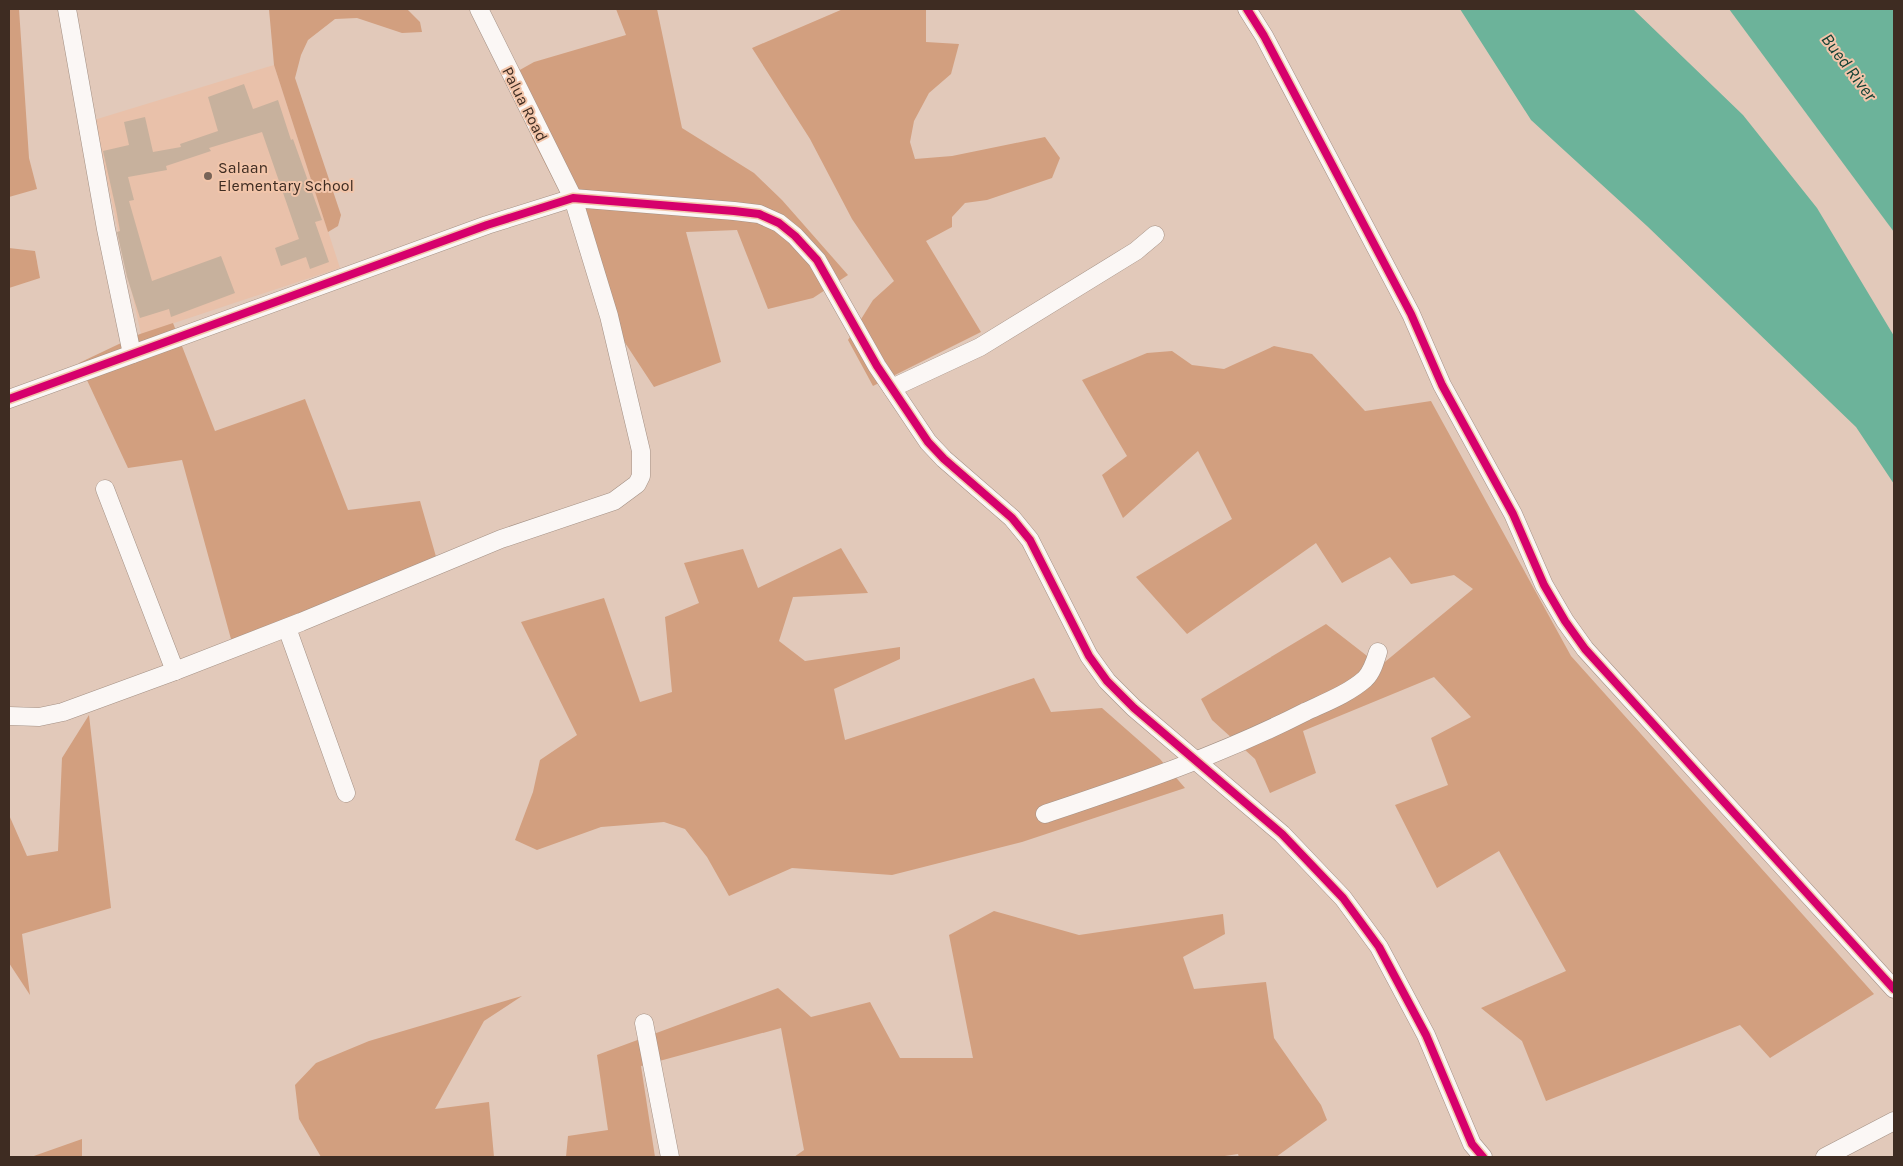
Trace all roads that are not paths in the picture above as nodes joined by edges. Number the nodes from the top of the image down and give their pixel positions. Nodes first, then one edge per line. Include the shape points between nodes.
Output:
1 (67, 9) edge
2 (479, 9) edge
3 (1246, 9) edge
4 (573, 198) junction
5 (1155, 235) dead end
6 (132, 354) junction
7 (892, 388) junction
8 (9, 399) edge
9 (105, 489) dead end
10 (287, 628) junction
11 (1378, 652) dead end
12 (175, 671) junction
13 (9, 716) edge
14 (1199, 761) junction
15 (346, 793) dead end
16 (1045, 814) dead end
17 (1894, 990) edge
18 (644, 1023) dead end
19 (1894, 1121) edge
20 (670, 1157) edge
21 (1483, 1157) edge
22 (1825, 1157) edge

1 - 6 street
2 - 4 street, Palua Road
3 - 17 street via 1264,36 1370,235 1411,314 1438,378 1496,481 1544,586 1565,621 1585,649
4 - 6 street via 496,222
4 - 7 street via 759,214 779,223 817,260
4 - 10 street, Palua Road via 611,325 633,414 641,451 638,484 614,501 501,539
5 - 7 street via 1136,251 980,347
6 - 8 street
7 - 14 street via 928,442 1012,518 1030,540 1089,656 1107,681 1134,708
9 - 12 street
10 - 12 street, Palua Road
10 - 15 street
11 - 14 street via 1370,673 1350,689
12 - 13 street, Palua Road via 63,712 39,717
14 - 16 street
14 - 21 street via 1282,834 1343,898 1379,947 1426,1035 1472,1144
18 - 20 street
19 - 22 street

